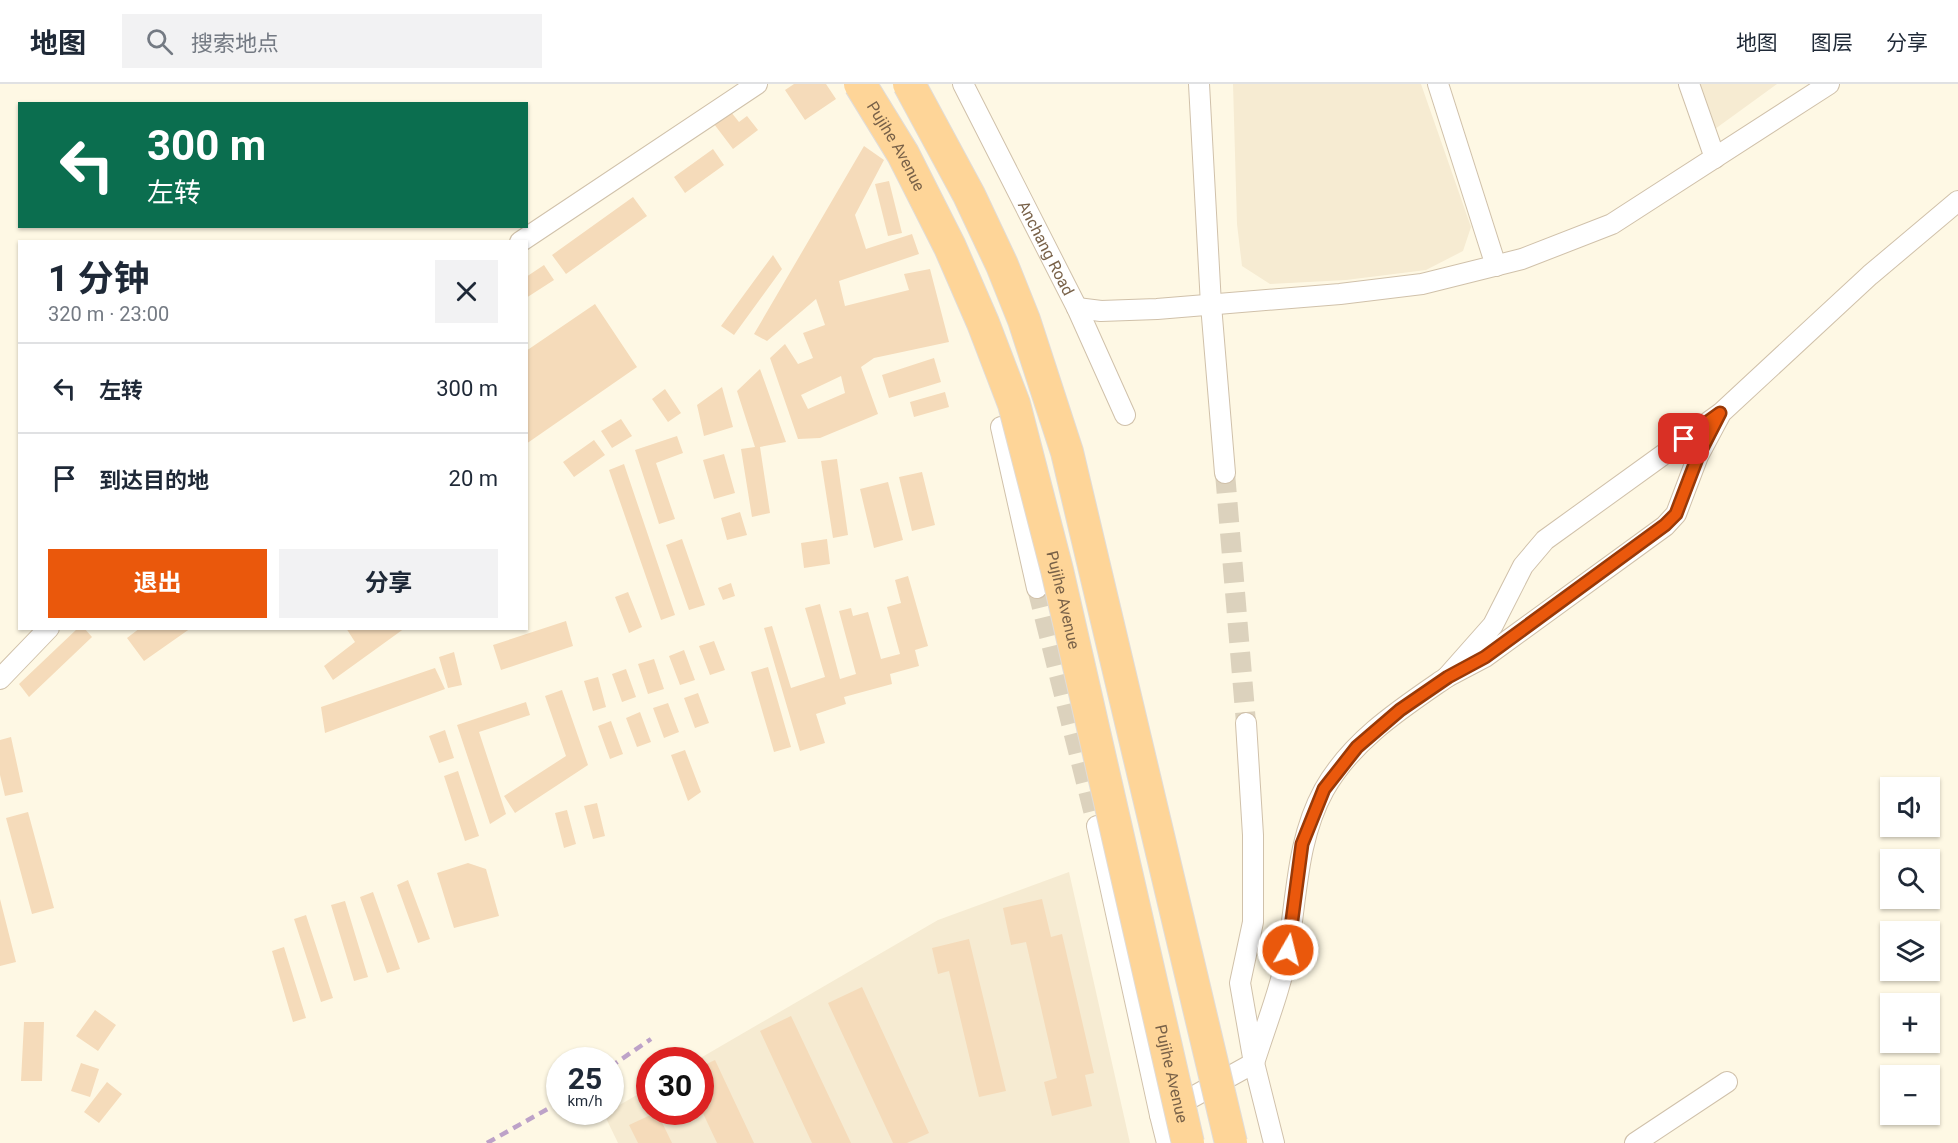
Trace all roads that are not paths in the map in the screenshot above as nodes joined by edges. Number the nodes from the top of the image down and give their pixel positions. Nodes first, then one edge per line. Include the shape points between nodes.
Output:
1 (757, 84) edge
2 (860, 84) edge
3 (909, 84) edge
4 (963, 84) edge
5 (1199, 84) edge
6 (1438, 84) edge
7 (1689, 84) edge
8 (1828, 84) edge
9 (1715, 158) junction
10 (1958, 201) edge
11 (523, 240) edge
12 (1496, 266) junction
13 (1211, 305) junction
14 (1077, 308) junction
15 (1720, 413) junction
16 (1125, 415) dead end
17 (1001, 427) dead end
18 (1225, 473) tunnel mouth
19 (1037, 588) tunnel mouth
20 (47, 630) edge
21 (1448, 677) junction
22 (0, 680) edge
23 (1246, 723) tunnel mouth
24 (1097, 826) tunnel mouth
25 (1240, 983) junction
26 (1278, 991) junction
27 (1254, 1063) junction
28 (1727, 1082) dead end
29 (1160, 1115) junction
30 (1167, 1143) edge
31 (1188, 1143) edge
32 (1231, 1143) edge
33 (1274, 1143) edge
34 (1635, 1143) edge

1 - 11 street
2 - 31 highway, Pujihe Avenue, bridge via 903,154 950,247 1014,404 1057,570
3 - 32 highway, bridge via 1002,265 1067,452
4 - 14 street, Anchang Road
5 - 13 street
6 - 12 street
7 - 9 street
8 - 9 street
9 - 12 street via 1612,224
10 - 15 street via 1870,275
12 - 13 street via 1422,284
13 - 14 street via 1101,311
13 - 18 street
14 - 16 street, Anchang Road
15 - 21 street via 1545,540 1523,566 1493,625
15 - 21 street via 1676,514 1665,525 1485,657
17 - 19 street
20 - 22 street
21 - 26 street via 1380,726 1357,747 1324,789 1302,844 1288,950
23 - 25 street via 1253,835 1253,922
24 - 29 street
25 - 26 street via 1258,995
25 - 27 street
26 - 27 street
27 - 29 street
27 - 33 street
28 - 34 street
29 - 30 street

